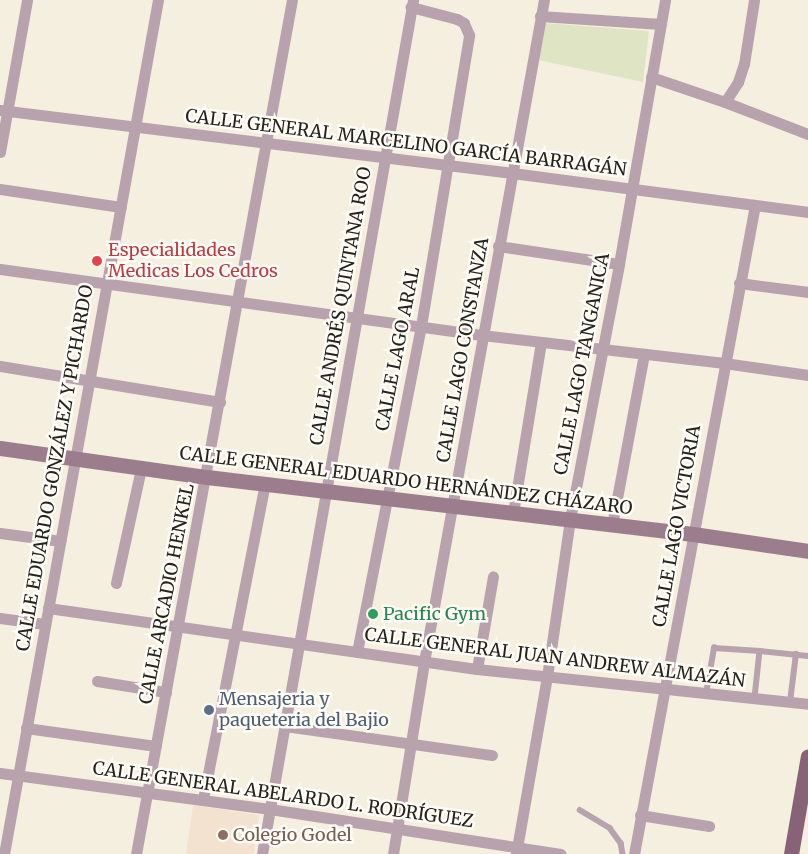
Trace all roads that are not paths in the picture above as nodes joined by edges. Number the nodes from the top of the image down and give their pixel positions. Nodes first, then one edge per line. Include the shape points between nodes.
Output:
1 (28, 0) edge
2 (158, 0) edge
3 (292, 0) edge
4 (544, 0) edge
5 (665, 0) edge
6 (754, 0) edge
7 (412, 3) edge
8 (540, 16) junction
9 (661, 24) junction
10 (651, 77) junction
11 (726, 102) junction
12 (3, 111) edge
13 (134, 128) junction
14 (808, 134) edge
15 (266, 143) junction
16 (0, 152) edge
17 (384, 158) junction
18 (449, 165) junction
19 (512, 173) junction
20 (632, 188) junction
21 (0, 189) edge
22 (754, 205) junction
23 (121, 206) junction
24 (808, 212) edge
25 (498, 246) junction
26 (619, 264) junction
27 (0, 269) edge
28 (106, 283) junction
29 (739, 283) junction
30 (808, 292) edge
31 (238, 302) junction
32 (358, 318) junction
33 (421, 326) junction
34 (482, 335) junction
35 (542, 342) junction
36 (602, 349) junction
37 (644, 354) junction
38 (724, 363) junction
39 (0, 366) edge
40 (808, 375) edge
41 (89, 380) junction
42 (220, 402) junction
43 (0, 448) edge
44 (75, 459) junction
45 (141, 468) junction
46 (207, 477) junction
47 (265, 484) junction
48 (327, 491) junction
49 (387, 498) junction
50 (454, 506) junction
51 (514, 513) junction
52 (570, 520) junction
53 (612, 525) junction
54 (0, 533) edge
55 (693, 534) junction
56 (60, 541) junction
57 (808, 551) edge
58 (493, 576) dead end
59 (116, 583) dead end
60 (48, 608) junction
61 (0, 618) edge
62 (45, 624) junction
63 (178, 627) junction
64 (235, 635) junction
65 (299, 644) junction
66 (760, 651) junction
67 (357, 652) junction
68 (796, 654) junction
69 (808, 656) edge
70 (424, 662) junction
71 (477, 669) junction
72 (547, 677) junction
73 (97, 681) dead end
74 (665, 689) junction
75 (166, 692) junction
76 (706, 694) junction
77 (755, 698) junction
78 (790, 702) junction
79 (808, 704) edge
80 (285, 726) junction
81 (26, 728) junction
82 (411, 743) junction
83 (156, 746) junction
84 (492, 755) dead end
85 (808, 756) edge
86 (0, 773) edge
87 (17, 775) junction
88 (148, 792) junction
89 (203, 799) junction
90 (270, 809) junction
91 (580, 810) dead end
92 (640, 815) junction
93 (709, 826) dead end
94 (397, 828) junction
95 (517, 850) edge
96 (4, 854) edge
97 (136, 854) edge
98 (262, 854) edge
99 (393, 854) edge
100 (561, 854) edge
101 (623, 854) edge
102 (634, 854) edge
103 (791, 854) edge

1 - 12 street
2 - 13 street, CALLE EDUARDO GONZÁLEZ Y PICHARDO
3 - 15 street, CALLE ARCADIO HENKEL
4 - 8 street, CALLE LAGO CONSTANZA
5 - 9 street, CALLE LAGO TANGANICA
6 - 11 street via 744,64
7 - 17 street, CALLE ANDRÉS QUINTANA ROO
7 - 18 street, CALLE LAGO ARAL via 464,23 469,35
8 - 9 street
8 - 19 street, CALLE LAGO CONSTANZA
9 - 10 street, CALLE LAGO TANGANICA
10 - 11 street
10 - 20 street, CALLE LAGO TANGANICA
11 - 14 street
12 - 13 street, CALLE GENERAL MARCELINO GARCÍA BARRAGÁN
12 - 16 street
13 - 15 street, CALLE GENERAL MARCELINO GARCÍA BARRAGÁN
13 - 23 street, CALLE EDUARDO GONZÁLEZ Y PICHARDO
15 - 17 street, CALLE GENERAL MARCELINO GARCÍA BARRAGÁN
15 - 31 street, CALLE ARCADIO HENKEL
17 - 18 street, CALLE GENERAL MARCELINO GARCÍA BARRAGÁN
17 - 32 street, CALLE ANDRÉS QUINTANA ROO
18 - 19 street, CALLE GENERAL MARCELINO GARCÍA BARRAGÁN
18 - 33 street, CALLE LAGO ARAL
19 - 20 street, CALLE GENERAL MARCELINO GARCÍA BARRAGÁN
19 - 25 street, CALLE LAGO CONSTANZA
20 - 22 street, CALLE GENERAL MARCELINO GARCÍA BARRAGÁN
20 - 26 street, CALLE LAGO TANGANICA
21 - 23 street
22 - 24 street, CALLE GENERAL MARCELINO GARCÍA BARRAGÁN
22 - 29 street, CALLE LAGO VICTORIA
23 - 28 street, CALLE EDUARDO GONZÁLEZ Y PICHARDO
25 - 26 street
25 - 34 street, CALLE LAGO CONSTANZA
26 - 36 street, CALLE LAGO TANGANICA
27 - 28 street
28 - 31 street
28 - 41 street, CALLE EDUARDO GONZÁLEZ Y PICHARDO
29 - 30 street
29 - 38 street, CALLE LAGO VICTORIA
31 - 32 street
31 - 42 street, CALLE ARCADIO HENKEL
32 - 33 street
32 - 48 street, CALLE ANDRÉS QUINTANA ROO
33 - 34 street
33 - 49 street, CALLE LAGO ARAL
34 - 35 street
34 - 50 street, CALLE LAGO CONSTANZA
35 - 36 street
35 - 51 street
36 - 37 street
36 - 52 street, CALLE LAGO TANGANICA
37 - 38 street
37 - 53 street
38 - 40 street
38 - 55 street, CALLE LAGO VICTORIA
39 - 41 street
41 - 42 street
41 - 44 street, CALLE EDUARDO GONZÁLEZ Y PICHARDO
42 - 46 street, CALLE ARCADIO HENKEL
43 - 44 main road, CALLE GENERAL EDUARDO HERNÁNDEZ CHÁZARO
44 - 45 main road, CALLE GENERAL EDUARDO HERNÁNDEZ CHÁZARO
44 - 56 street, CALLE EDUARDO GONZÁLEZ Y PICHARDO
45 - 46 main road, CALLE GENERAL EDUARDO HERNÁNDEZ CHÁZARO
45 - 59 street
46 - 47 main road, CALLE GENERAL EDUARDO HERNÁNDEZ CHÁZARO
46 - 63 street, CALLE ARCADIO HENKEL
47 - 48 main road, CALLE GENERAL EDUARDO HERNÁNDEZ CHÁZARO
47 - 64 street
48 - 49 main road, CALLE GENERAL EDUARDO HERNÁNDEZ CHÁZARO
48 - 65 street, CALLE ANDRÉS QUINTANA ROO
49 - 50 main road, CALLE GENERAL EDUARDO HERNÁNDEZ CHÁZARO
49 - 67 street, CALLE LAGO ARAL
50 - 51 main road, CALLE GENERAL EDUARDO HERNÁNDEZ CHÁZARO
50 - 70 street, CALLE LAGO CONSTANZA
51 - 52 main road, CALLE GENERAL EDUARDO HERNÁNDEZ CHÁZARO
52 - 53 main road, CALLE GENERAL EDUARDO HERNÁNDEZ CHÁZARO
52 - 72 street, CALLE LAGO TANGANICA
53 - 55 main road, CALLE GENERAL EDUARDO HERNÁNDEZ CHÁZARO
54 - 56 street
55 - 57 main road, CALLE GENERAL EDUARDO HERNÁNDEZ CHÁZARO
55 - 74 street, CALLE LAGO VICTORIA
56 - 60 street, CALLE EDUARDO GONZÁLEZ Y PICHARDO
58 - 71 street
60 - 62 street, CALLE EDUARDO GONZÁLEZ Y PICHARDO
60 - 63 street, CALLE GENERAL JUAN ANDREW ALMAZÁN
61 - 62 street
62 - 81 street, CALLE EDUARDO GONZÁLEZ Y PICHARDO
63 - 64 street, CALLE GENERAL JUAN ANDREW ALMAZÁN
63 - 75 street, CALLE ARCADIO HENKEL
64 - 65 street, CALLE GENERAL JUAN ANDREW ALMAZÁN
64 - 89 street
65 - 67 street, CALLE GENERAL JUAN ANDREW ALMAZÁN
65 - 80 street, CALLE ANDRÉS QUINTANA ROO
66 - 68 lane
66 - 76 lane via 714,648
66 - 77 lane
67 - 70 street, CALLE GENERAL JUAN ANDREW ALMAZÁN
68 - 69 lane
68 - 78 lane
70 - 71 street, CALLE GENERAL JUAN ANDREW ALMAZÁN
70 - 82 street, CALLE LAGO CONSTANZA
71 - 72 street, CALLE GENERAL JUAN ANDREW ALMAZÁN
72 - 74 street, CALLE GENERAL JUAN ANDREW ALMAZÁN
72 - 95 street, CALLE LAGO TANGANICA
73 - 75 street
74 - 76 street, CALLE GENERAL JUAN ANDREW ALMAZÁN
74 - 92 street, CALLE LAGO VICTORIA
75 - 83 street, CALLE ARCADIO HENKEL
76 - 77 street, CALLE GENERAL JUAN ANDREW ALMAZÁN
77 - 78 street, CALLE GENERAL JUAN ANDREW ALMAZÁN
78 - 79 street, CALLE GENERAL JUAN ANDREW ALMAZÁN
80 - 82 street
80 - 90 street, CALLE ANDRÉS QUINTANA ROO
81 - 83 street
81 - 87 street, CALLE EDUARDO GONZÁLEZ Y PICHARDO
82 - 84 street
82 - 94 street, CALLE LAGO CONSTANZA
83 - 88 street, CALLE ARCADIO HENKEL
85 - 103 main road
86 - 87 street, CALLE GENERAL ABELARDO L. RODRÍGUEZ
87 - 88 street, CALLE GENERAL ABELARDO L. RODRÍGUEZ
87 - 96 street, CALLE EDUARDO GONZÁLEZ Y PICHARDO
88 - 89 street, CALLE GENERAL ABELARDO L. RODRÍGUEZ
88 - 97 street, CALLE ARCADIO HENKEL
89 - 90 street, CALLE GENERAL ABELARDO L. RODRÍGUEZ
90 - 94 street, CALLE GENERAL ABELARDO L. RODRÍGUEZ
90 - 98 street, CALLE ANDRÉS QUINTANA ROO
91 - 101 lane via 610,828 621,843
92 - 93 street
92 - 102 street, CALLE LAGO VICTORIA
94 - 95 street, CALLE GENERAL ABELARDO L. RODRÍGUEZ
94 - 99 street, CALLE LAGO CONSTANZA
95 - 100 street, CALLE GENERAL ABELARDO L. RODRÍGUEZ

